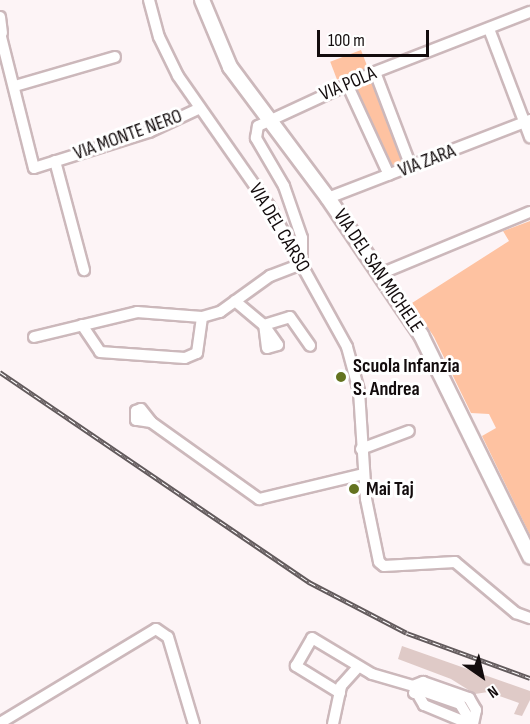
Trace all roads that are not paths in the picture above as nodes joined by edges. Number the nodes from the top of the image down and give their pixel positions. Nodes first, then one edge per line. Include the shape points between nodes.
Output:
1 (149, 0) edge
2 (202, 0) edge
3 (530, 12) edge
4 (0, 17) edge
5 (489, 29) junction
6 (1, 33) edge
7 (116, 57) dead end
8 (375, 72) junction
9 (347, 84) junction
10 (15, 86) junction
11 (200, 108) junction
12 (267, 119) junction
13 (527, 121) edge
14 (530, 137) edge
15 (55, 161) junction
16 (411, 167) junction
17 (389, 176) junction
18 (328, 198) junction
19 (530, 212) edge
20 (302, 264) junction
21 (84, 270) dead end
22 (380, 274) junction
23 (235, 302) junction
24 (202, 317) junction
25 (82, 325) junction
26 (34, 338) dead end
27 (310, 346) dead end
28 (151, 422) dead end
29 (409, 431) dead end
30 (361, 447) junction
31 (363, 474) junction
32 (530, 557) edge
33 (530, 618) edge
34 (358, 667) junction
35 (340, 693) junction
36 (0, 723) edge
37 (194, 724) edge
38 (333, 724) edge
39 (472, 724) edge

1 - 11 street, VIA DEL CARSO via 171,63
2 - 12 main road, VIA DEL SAN MICHELE via 230,67
3 - 5 street, VIA POLA
4 - 6 street
5 - 8 street, VIA POLA
5 - 13 street
6 - 10 street, VIA MONTE NERO
7 - 10 street
8 - 9 street, VIA POLA
8 - 16 street
9 - 12 street, VIA POLA
9 - 17 street
10 - 15 street, VIA MONTE NERO via 34,168
11 - 15 street, VIA MONTE NERO via 149,132
11 - 20 street, VIA DEL CARSO via 268,206
12 - 18 main road, VIA DEL SAN MICHELE
12 - 20 street via 258,126 256,138 284,186 302,238
13 - 14 street
13 - 16 street, VIA ZARA
15 - 21 street, VIA MONTE NERO
16 - 17 street, VIA ZARA
17 - 18 street, VIA ZARA
18 - 22 main road, VIA DEL SAN MICHELE
19 - 22 street
20 - 23 street via 270,276
20 - 30 street, VIA DEL CARSO via 347,347 359,391
22 - 32 main road, VIA DEL SAN MICHELE via 438,366
23 - 24 street
23 - 27 street via 264,325 291,317
24 - 25 street via 137,312
24 - 25 street via 197,352 185,358 100,352
25 - 26 street
28 - 31 street via 259,499
29 - 30 street
30 - 31 street, VIA DEL CARSO
31 - 33 street, VIA DEL CARSO via 381,564 455,562 516,613
34 - 35 street
34 - 35 street via 312,638 296,666
34 - 39 street via 460,704
35 - 38 street
36 - 37 street via 156,629 168,637

